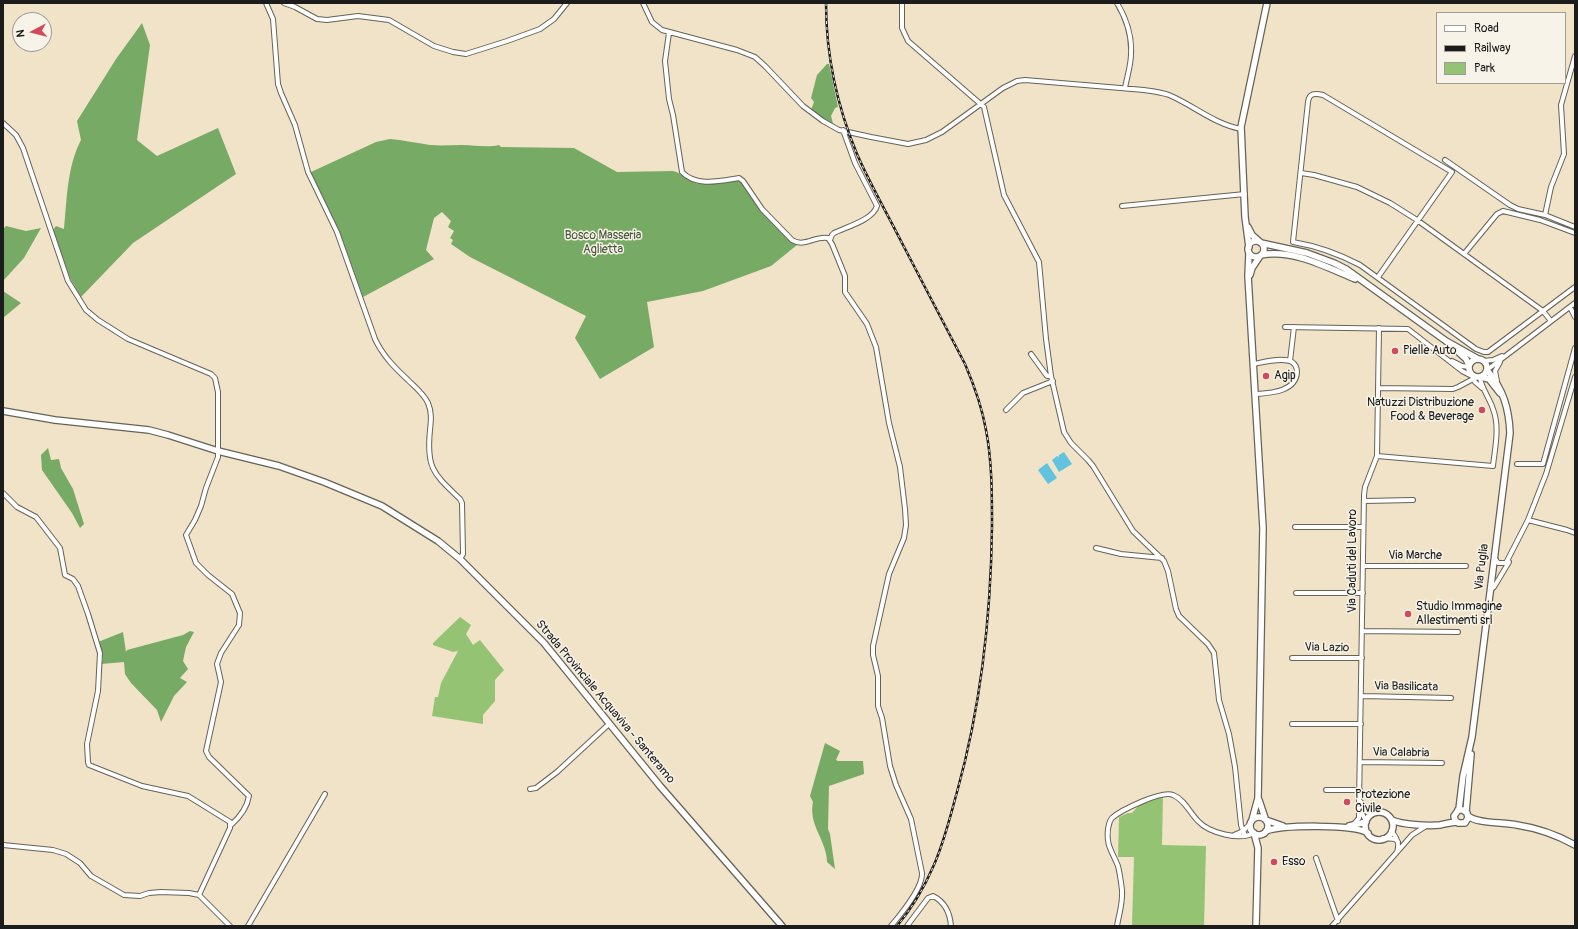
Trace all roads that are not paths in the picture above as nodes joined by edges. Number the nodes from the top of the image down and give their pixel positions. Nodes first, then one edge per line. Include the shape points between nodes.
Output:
1 (267, 3) edge
2 (284, 3) edge
3 (567, 3) edge
4 (642, 3) edge
5 (902, 3) edge
6 (1117, 3) edge
7 (1267, 3) edge
8 (669, 33) junction
9 (1575, 56) edge
10 (1125, 88) junction
11 (982, 104) junction
12 (3, 123) edge
13 (1241, 129) junction
14 (843, 130) junction
15 (1445, 160) dead end
16 (1301, 173) junction
17 (1245, 196) junction
18 (1509, 204) junction
19 (1122, 206) dead end
20 (1506, 210) junction
21 (1545, 215) junction
22 (1418, 221) junction
23 (1575, 227) edge
24 (1575, 232) edge
25 (830, 240) junction
26 (1261, 243) junction
27 (1249, 250) junction
28 (1464, 254) junction
29 (1261, 256) junction
30 (1378, 277) junction
31 (1363, 281) junction
32 (1575, 287) edge
33 (1250, 295) junction
34 (1575, 303) edge
35 (1570, 307) junction
36 (1543, 311) junction
37 (1575, 317) edge
38 (1551, 321) junction
39 (1285, 327) dead end
40 (1294, 327) junction
41 (1379, 328) junction
42 (1446, 341) junction
43 (1575, 348) edge
44 (1031, 354) dead end
45 (1506, 355) junction
46 (1447, 358) junction
47 (1481, 360) junction
48 (1290, 361) junction
49 (1254, 364) junction
50 (1487, 370) junction
51 (1473, 374) junction
52 (1051, 376) junction
53 (1575, 377) edge
54 (1053, 382) junction
55 (1498, 383) junction
56 (1378, 388) junction
57 (1256, 394) junction
58 (1504, 400) junction
59 (3, 410) edge
60 (1006, 410) dead end
61 (218, 451) junction
62 (1377, 456) junction
63 (1517, 464) dead end
64 (3, 493) edge
65 (1413, 500) dead end
66 (1364, 501) junction
67 (1528, 520) junction
68 (1295, 527) dead end
69 (1364, 527) junction
70 (1575, 533) edge
71 (1096, 548) dead end
72 (1515, 548) junction
73 (1494, 557) junction
74 (1162, 558) junction
75 (460, 559) junction
76 (1363, 566) junction
77 (1466, 566) dead end
78 (1490, 590) junction
79 (1296, 593) dead end
80 (1363, 593) junction
81 (1363, 631) junction
82 (1458, 632) dead end
83 (1292, 658) dead end
84 (1362, 658) junction
85 (1362, 696) junction
86 (1451, 698) dead end
87 (609, 724) junction
88 (1292, 724) dead end
89 (1361, 724) junction
90 (1472, 737) junction
91 (1361, 762) junction
92 (1442, 763) dead end
93 (530, 789) dead end
94 (1326, 790) dead end
95 (1360, 790) junction
96 (325, 794) dead end
97 (1360, 797) junction
98 (1258, 798) junction
99 (1359, 805) junction
100 (1456, 812) junction
101 (1373, 813) junction
102 (1467, 814) junction
103 (1266, 819) junction
104 (1392, 820) junction
105 (1366, 821) junction
106 (1251, 822) junction
107 (1457, 822) junction
108 (1496, 822) junction
109 (1465, 823) junction
110 (1413, 824) junction
111 (1429, 824) junction
112 (231, 825) junction
113 (1352, 826) junction
114 (1285, 827) junction
115 (1334, 827) junction
116 (1392, 830) junction
117 (1243, 831) junction
118 (1265, 832) junction
119 (1254, 833) junction
120 (1368, 833) junction
121 (1234, 835) junction
122 (1246, 836) junction
123 (1383, 838) junction
124 (1256, 841) junction
125 (1398, 843) junction
126 (3, 844) edge
127 (1575, 845) edge
128 (1258, 848) junction
129 (1396, 854) junction
130 (1316, 858) dead end
131 (199, 896) junction
132 (1338, 921) junction
133 (230, 926) edge
134 (248, 926) edge
135 (782, 926) edge
136 (891, 926) edge
137 (907, 926) edge
138 (951, 926) edge
139 (1117, 926) edge
140 (1256, 926) edge
141 (1332, 926) edge

1 - 75 street via 273,19 280,89 295,125 308,172 337,232 378,345 388,360 424,396 430,408 429,459 437,476 462,503 463,554
2 - 3 street via 317,19 358,16 389,20 434,46 466,54 540,29 554,19
4 - 8 street via 652,22
5 - 11 street via 902,28 908,42
6 - 10 street via 1125,20 1131,48
7 - 13 main road
8 - 14 street via 755,57 807,109 830,126
8 - 25 street via 665,61 668,99 682,172 688,178 698,181 739,178 762,209 792,240 799,244 826,237
9 - 21 street via 1561,105 1564,154 1551,187
10 - 11 street via 1025,80 1003,88
10 - 13 street via 1167,94 1214,119
11 - 14 street via 936,136 920,142 900,143
11 - 52 street via 1004,195 1039,262
12 - 61 street via 16,135 23,148 68,281 86,310 128,339 214,376 218,396
13 - 17 main road
14 - 25 street via 855,163 876,206 875,211 857,223 834,233
15 - 18 street
16 - 22 street via 1357,187 1390,203
16 - 22 street via 1308,97 1311,94 1323,95 1452,172
16 - 30 street via 1294,242 1342,256
17 - 19 street
17 - 26 main road via 1249,228 1252,235
17 - 27 main road via 1245,224
18 - 20 street
18 - 21 street via 1518,209
20 - 24 street
20 - 28 street via 1497,214
21 - 23 street
22 - 28 street
22 - 30 street
25 - 136 street via 845,276 845,292 867,324 876,347 889,424 900,467 906,514 904,538 889,574 873,655 878,670 878,706 890,766 910,819 922,877 917,889
26 - 27 main road via 1254,242
26 - 29 main road via 1264,250
26 - 31 main road via 1324,258
27 - 29 main road via 1253,256
27 - 33 main road
28 - 36 street
29 - 31 main road via 1276,254 1300,258
29 - 33 main road via 1251,272
30 - 36 street via 1476,349 1484,352 1488,352
31 - 42 main road
32 - 36 street
33 - 49 main road
34 - 35 street
35 - 37 street
35 - 38 street
36 - 38 street
38 - 45 street
39 - 40 street
40 - 41 street
40 - 48 street
41 - 46 street via 1408,329
41 - 56 street, Via Caduti del Lavoro
42 - 47 main road
42 - 51 main road, Via Puglia via 1466,359
43 - 63 street via 1543,464
44 - 52 street via 1047,376
45 - 47 street via 1493,360
45 - 50 street
45 - 55 street via 1496,367
46 - 51 street
46 - 51 street via 1462,371
47 - 50 main road, Via Puglia via 1487,365
47 - 51 main road via 1473,360
48 - 49 street via 1273,360
48 - 57 street via 1294,363 1297,371 1286,389
49 - 57 main road
50 - 51 main road via 1485,374
50 - 55 main road, Via Puglia
51 - 56 street via 1458,388 1453,389
51 - 58 main road, Via Puglia via 1489,379
51 - 62 street via 1494,411 1497,434 1493,466
52 - 54 street
53 - 67 street via 1546,474
54 - 60 street via 1023,393
54 - 74 street via 1067,439 1090,462 1133,531
55 - 58 main road, Via Puglia
56 - 62 street, Via Caduti del Lavoro
57 - 98 main road via 1263,528
58 - 73 main road, Via Puglia via 1510,433
59 - 61 main road, Strada Provinciale Acquaviva - Santeramo via 55,420 153,431
61 - 75 main road, Strada Provinciale Acquaviva - Santeramo via 293,471 382,506 438,541
61 - 112 street via 201,506 186,535 196,563 232,594 240,613 239,625 217,664 221,682 206,751 208,757 249,796 243,813
62 - 66 street, Via Caduti del Lavoro via 1364,491
64 - 112 street via 17,507 36,517 60,548 65,574 78,586 94,630 100,653 100,674 87,744 90,765 142,786 188,796 228,820
65 - 66 street
66 - 69 street, Via Caduti del Lavoro
67 - 70 street
67 - 72 street
68 - 69 street
69 - 76 street, Via Caduti del Lavoro
71 - 74 street via 1121,554
72 - 73 street via 1506,563 1498,563
72 - 78 street via 1511,559
73 - 78 main road, Via Puglia
74 - 117 street via 1168,570 1179,616 1208,644 1215,656 1218,693 1229,734
75 - 87 main road, Strada Provinciale Acquaviva - Santeramo via 541,639
76 - 77 street, Via Marche
76 - 80 street, Via Caduti del Lavoro
78 - 90 main road, Via Puglia
79 - 80 street
80 - 81 street, Via Caduti del Lavoro
81 - 82 street
81 - 84 street, Via Caduti del Lavoro
83 - 84 street, Via Lazio
84 - 85 street, Via Caduti del Lavoro
85 - 86 street, Via Basilicata
85 - 89 street, Via Caduti del Lavoro
87 - 93 street via 558,772 536,788
87 - 135 main road, Strada Provinciale Acquaviva - Santeramo
88 - 89 street
89 - 91 street, Via Caduti del Lavoro
90 - 100 main road, Via Puglia
90 - 102 main road, Via Puglia
91 - 92 street, Via Calabria
91 - 95 street, Via Caduti del Lavoro
94 - 95 street
95 - 97 street, Via Caduti del Lavoro
96 - 134 street
97 - 99 street, Via Caduti del Lavoro
97 - 101 street via 1363,808
98 - 103 main road
98 - 106 main road
99 - 105 street
99 - 113 street, Via Caduti del Lavoro via 1358,818
100 - 102 main road via 1463,810
100 - 107 main road via 1454,818
100 - 111 main road via 1442,822
101 - 104 main road via 1385,813
101 - 105 main road
102 - 108 main road via 1476,820
102 - 109 main road
103 - 106 main road via 1258,816
103 - 114 main road
103 - 118 main road via 1268,827
104 - 110 main road via 1396,823
104 - 116 main road
105 - 113 main road
105 - 120 main road
106 - 117 street
106 - 119 main road via 1250,829
107 - 109 main road
107 - 111 main road
108 - 109 main road
108 - 127 main road via 1533,828
110 - 111 main road
110 - 116 main road
111 - 129 street via 1412,835
112 - 131 street
113 - 115 main road
114 - 115 main road
114 - 118 main road
115 - 120 main road via 1358,829
116 - 123 main road
116 - 125 street
117 - 121 street
117 - 122 street
118 - 119 main road via 1260,835
118 - 128 main road
119 - 122 street
119 - 124 main road
120 - 123 main road via 1375,839
121 - 122 street
121 - 139 street via 1220,833 1203,825 1171,794 1160,795 1113,817 1107,841 1118,868 1122,891
122 - 124 street
123 - 125 street via 1395,839
124 - 128 main road
125 - 129 street
126 - 131 street via 66,854 80,863 92,876 124,895 140,896 149,892 161,892
128 - 140 main road
129 - 132 street
130 - 132 street
131 - 133 street
132 - 141 street
137 - 138 street via 930,896 938,899 948,910

